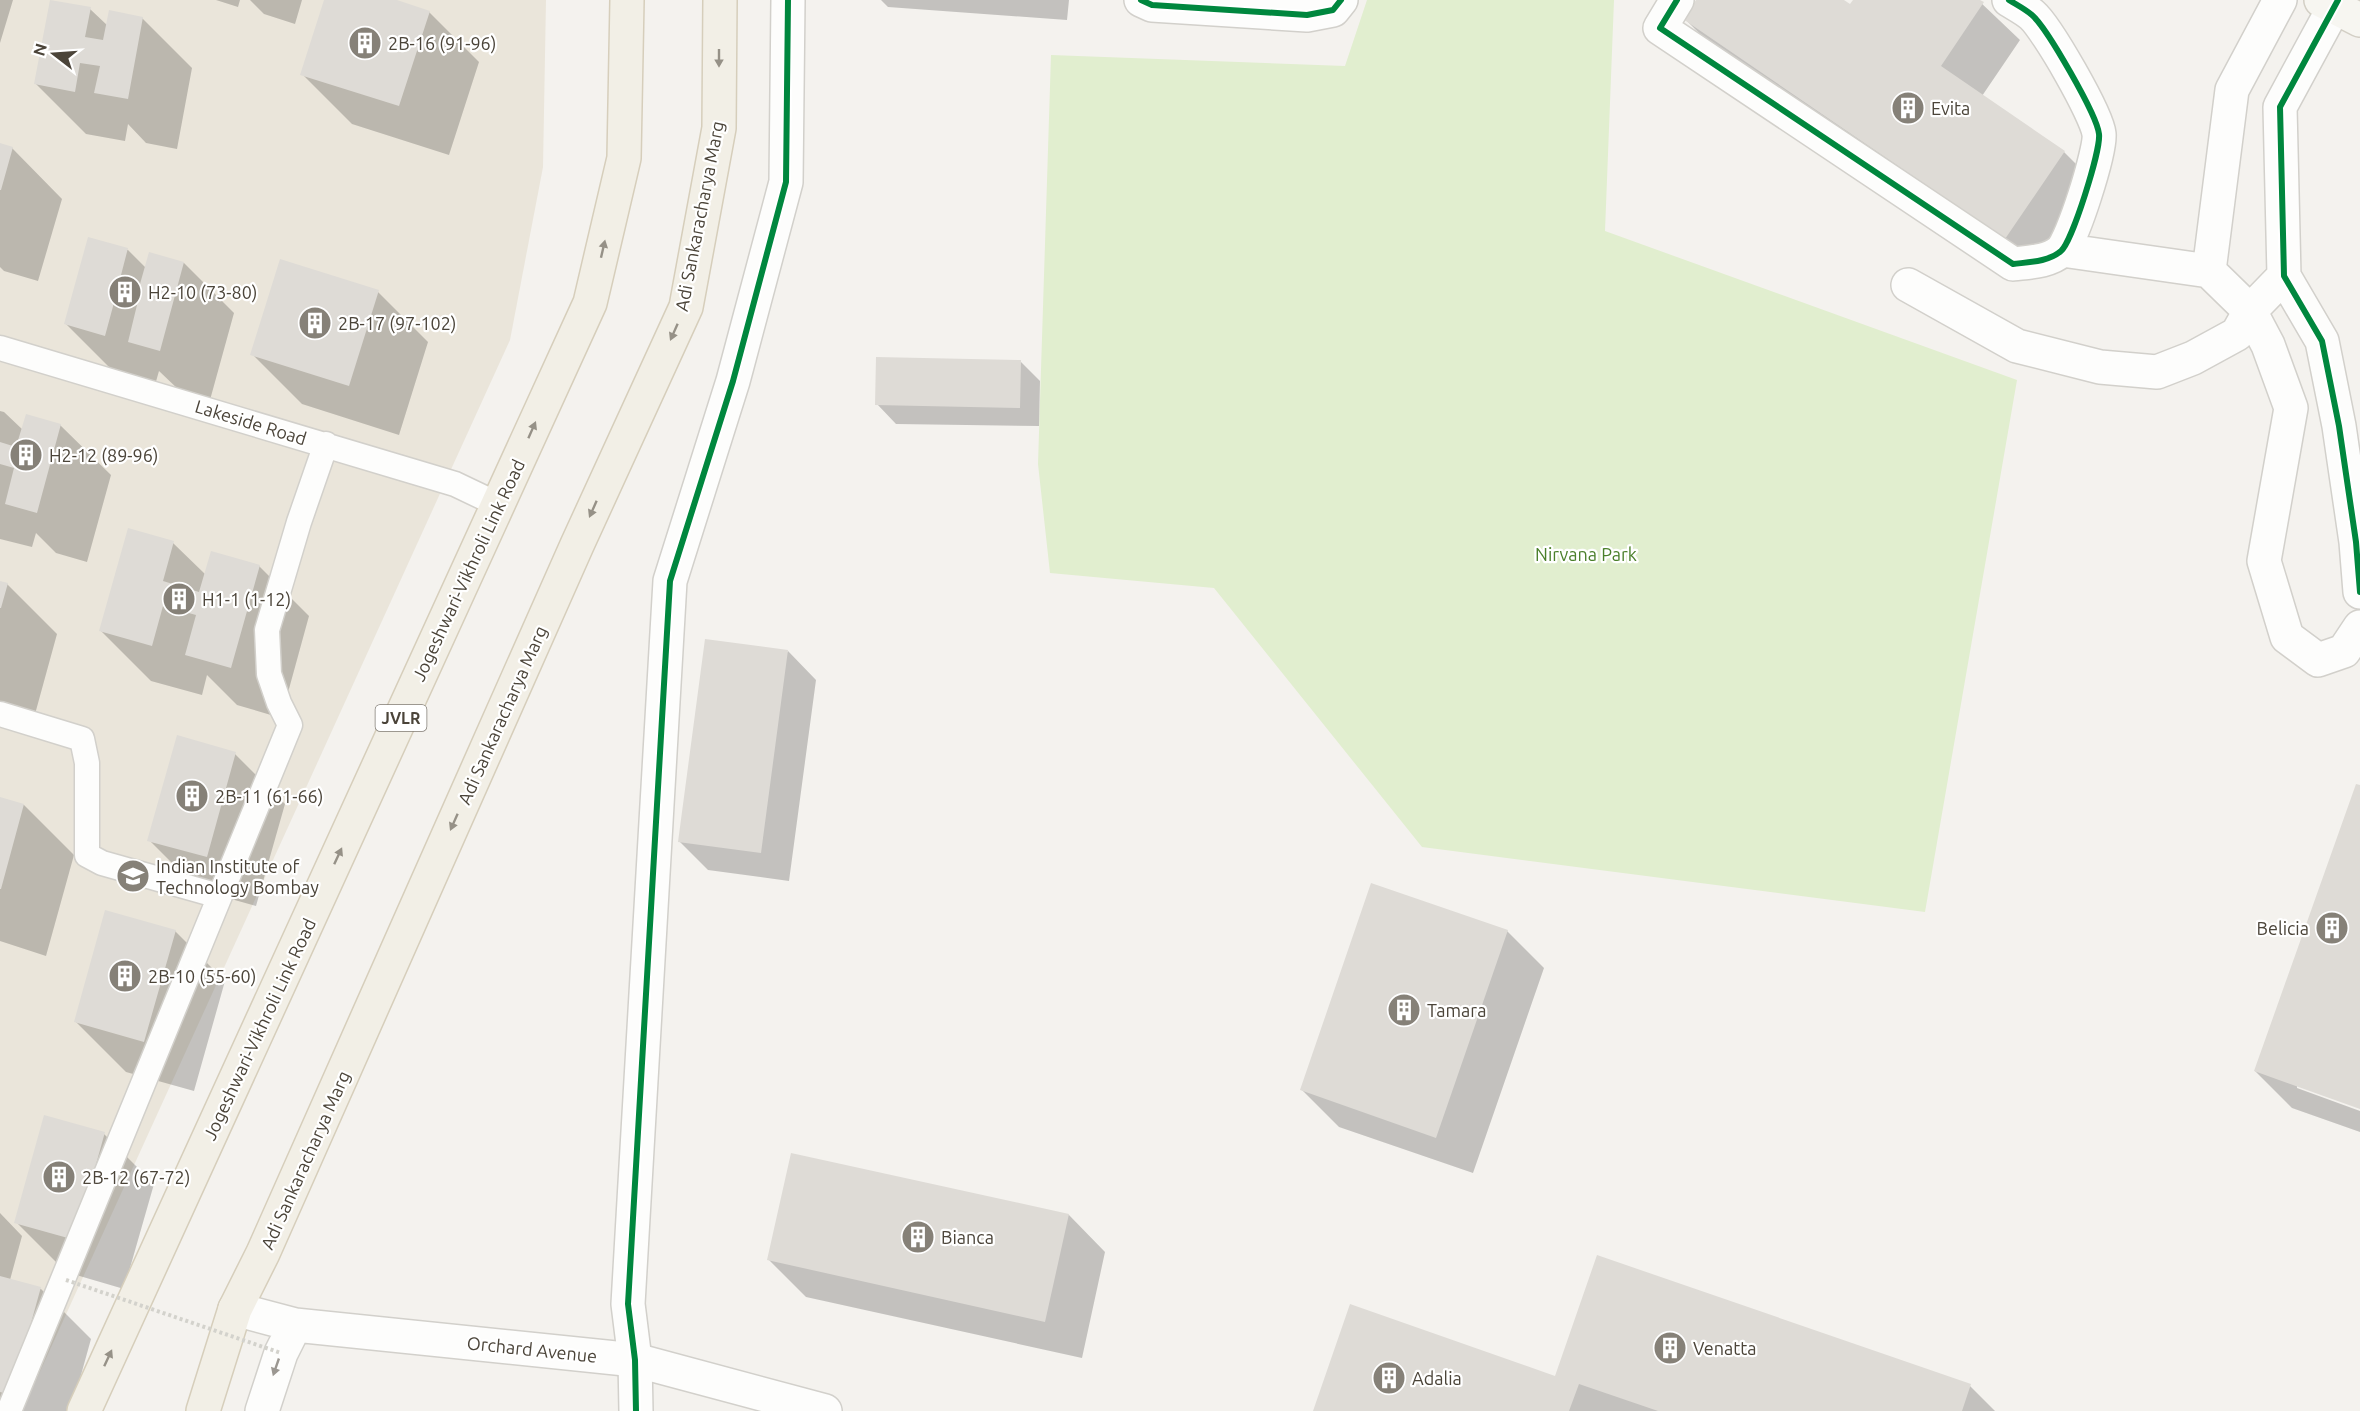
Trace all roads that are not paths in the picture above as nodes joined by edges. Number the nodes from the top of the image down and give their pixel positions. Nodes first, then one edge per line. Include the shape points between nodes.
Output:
1 (627, 0) edge
2 (720, 0) edge
3 (788, 0) edge
4 (1141, 0) edge
5 (1341, 0) edge
6 (1677, 0) edge
7 (2009, 0) edge
8 (2280, 0) edge
9 (2339, 7) edge
10 (2240, 72) junction
11 (2287, 94) junction
12 (2062, 250) junction
13 (2209, 271) junction
14 (2284, 276) junction
15 (1908, 285) dead end
16 (2250, 311) junction
17 (0, 348) edge
18 (326, 444) junction
19 (499, 505) junction
20 (2360, 592) edge
21 (2360, 627) edge
22 (0, 714) edge
23 (219, 896) junction
24 (235, 1309) junction
25 (288, 1339) junction
26 (635, 1360) junction
27 (9, 1411) edge
28 (84, 1411) edge
29 (203, 1411) edge
30 (261, 1411) edge
31 (636, 1411) edge
32 (825, 1411) edge

19 -> 1 main road, Jogeshwari-Vikhroli Link Road / JVLR via 590,303 624,158
2 -> 24 main road, Adi Sankaracharya Marg via 719,128 686,307
3 - 26 street via 786,182 733,381 670,581 628,1304
4 - 5 street via 1152,5 1307,15 1333,10
6 - 12 street via 1660,28 2013,264 2045,260
7 - 12 street via 2033,16 2039,25 2085,98 2099,135 2095,163
8 - 10 street
9 - 11 street
10 - 11 street
10 - 13 street via 2232,90
11 - 14 street via 2280,107
12 - 13 street
13 - 16 street
14 - 16 street
14 - 20 street via 2322,341 2356,542
15 - 16 street via 2018,346 2100,367 2157,372 2237,334
16 - 21 street via 2268,345 2291,408 2264,561 2287,637 2318,660 2344,651
17 - 18 lane, Lakeside Road
18 - 19 lane, Lakeside Road via 455,484
18 - 23 lane via 267,630 269,674 290,725
28 -> 19 main road, Jogeshwari-Vikhroli Link Road / JVLR
22 - 23 lane via 82,739 87,763 87,855 102,863
23 - 27 lane
24 - 25 street, Orchard Avenue
24 - 29 main road, Adi Sankaracharya Marg
25 - 26 street, Orchard Avenue
25 -> 30 street
26 - 31 street
26 - 32 street, Orchard Avenue

